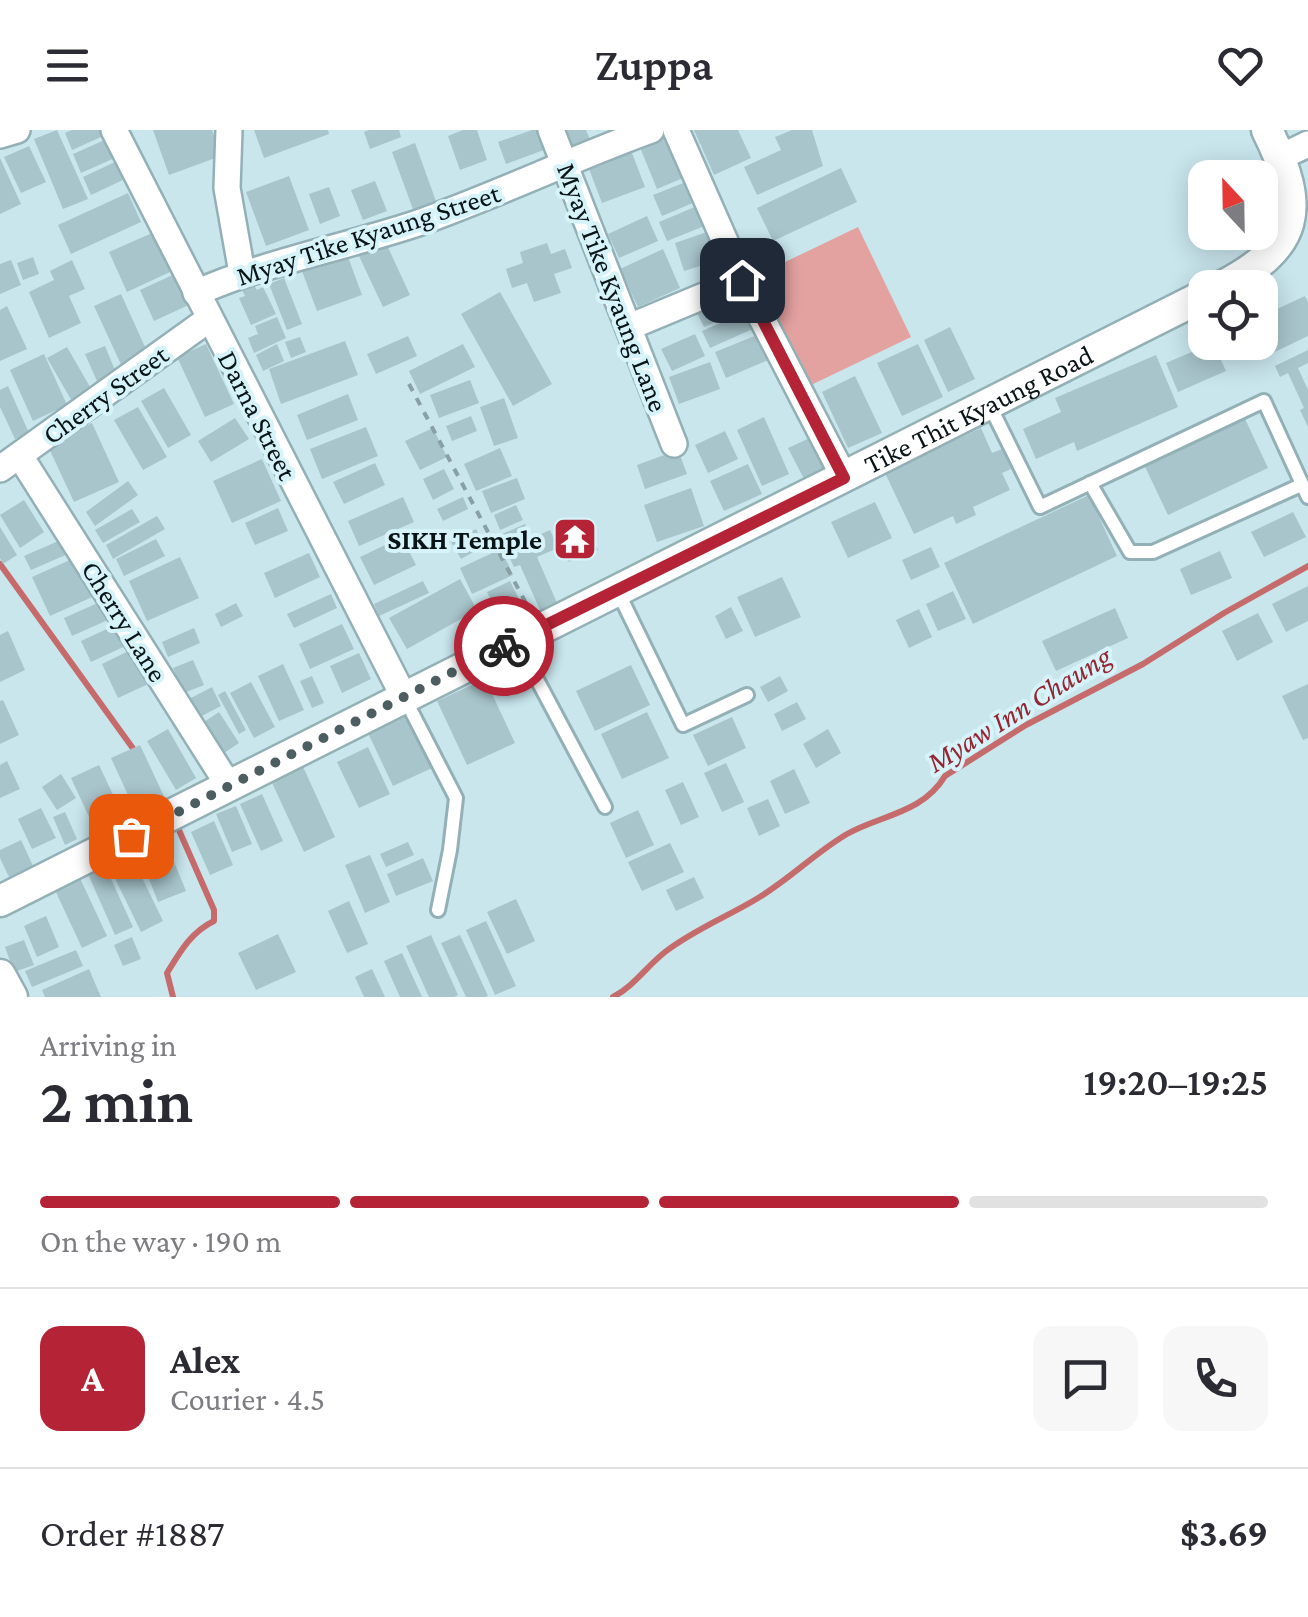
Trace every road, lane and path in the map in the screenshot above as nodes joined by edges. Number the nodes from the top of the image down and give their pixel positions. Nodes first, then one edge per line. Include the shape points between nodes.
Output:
1 (17, 130) edge
2 (114, 130) edge
3 (229, 130) edge
4 (551, 130) edge
5 (676, 130) edge
6 (637, 132) edge
7 (0, 135) edge
8 (1285, 144) edge
9 (566, 164) junction
10 (1249, 270) edge
11 (242, 273) junction
12 (742, 280) junction
13 (196, 293) junction
14 (1188, 304) edge
15 (209, 319) junction
16 (629, 327) junction
17 (410, 384) dead end
18 (990, 404) junction
19 (674, 444) dead end
20 (10, 462) edge
21 (844, 478) junction
22 (1090, 484) junction
23 (1304, 491) edge
24 (617, 590) junction
25 (528, 634) junction
26 (747, 695) dead end
27 (405, 698) junction
28 (230, 786) junction
29 (606, 807) dead end
30 (0, 902) edge
31 (438, 910) dead end
32 (0, 975) edge
33 (12, 997) edge

1 - 7 street
2 - 13 street, Darna Street
3 - 11 street via 227,188
4 - 9 street, Myay Tike Kyaung Lane
5 - 12 street
6 - 9 street, Myay Tike Kyaung Street
8 - 10 street via 1289,226 1266,259
9 - 11 street, Myay Tike Kyaung Street via 416,224
9 - 16 street, Myay Tike Kyaung Lane
11 - 13 street, Myay Tike Kyaung Street
12 - 16 street
12 - 21 street
13 - 15 street, Darna Street
14 - 18 street, Tike Thit Kyaung Road
15 - 20 street, Cherry Street
15 - 27 street, Darna Street
16 - 19 street, Myay Tike Kyaung Lane
17 - 25 path
18 - 21 street, Tike Thit Kyaung Road
18 - 22 lane via 1040,507
20 - 28 street, Cherry Lane
21 - 24 street, Tike Thit Kyaung Road
22 - 23 lane via 1130,552 1153,552
22 - 23 lane via 1264,401
24 - 25 street, Tike Thit Kyaung Road
24 - 26 lane via 683,725
25 - 27 street, Tike Thit Kyaung Road
25 - 29 lane
27 - 28 street, Tike Thit Kyaung Road
27 - 31 lane via 456,798
28 - 30 street, Tike Thit Kyaung Road
32 - 33 street

